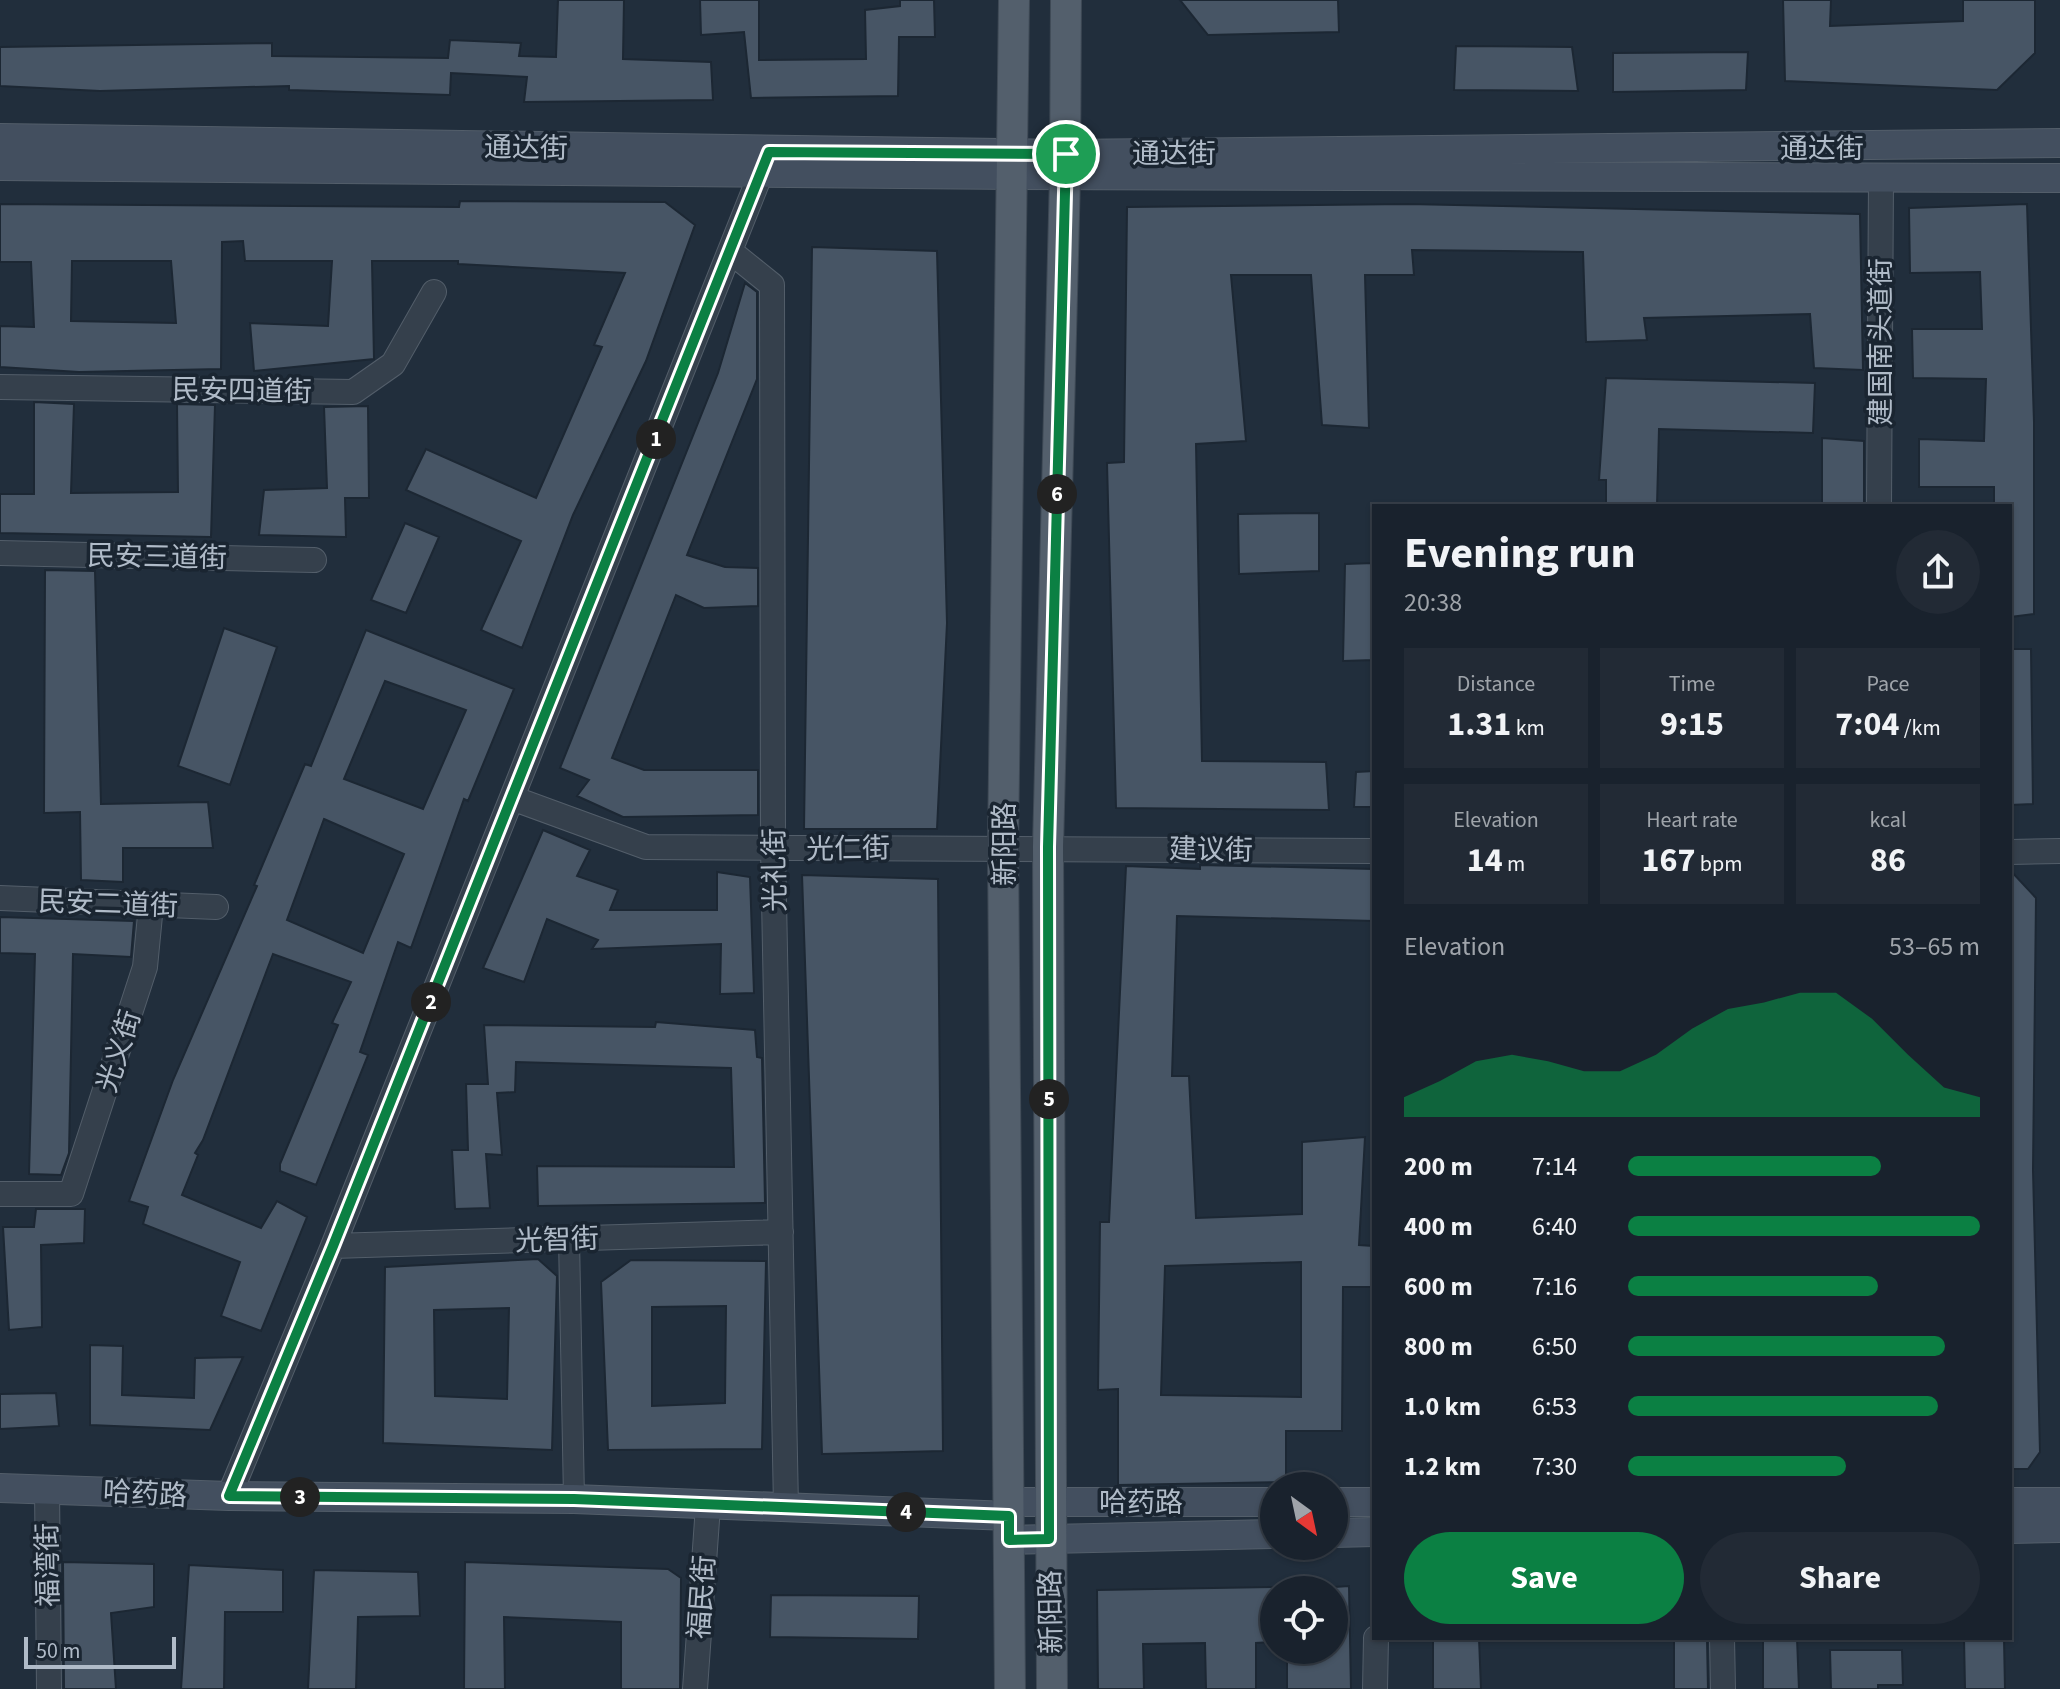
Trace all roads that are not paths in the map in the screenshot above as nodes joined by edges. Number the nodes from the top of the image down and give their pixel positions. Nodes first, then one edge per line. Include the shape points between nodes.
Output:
1 (1014, 0) edge
2 (1066, 0) edge
3 (0, 138) edge
4 (2060, 143) edge
5 (765, 163) junction
6 (1013, 165) junction
7 (1066, 165) junction
8 (0, 166) edge
9 (2060, 178) edge
10 (1881, 179) junction
11 (731, 252) junction
12 (434, 292) dead end
13 (0, 387) edge
14 (1879, 504) edge
15 (0, 553) edge
16 (314, 560) dead end
17 (512, 798) junction
18 (1003, 847) junction
19 (1048, 847) junction
20 (773, 849) junction
21 (1372, 851) edge
22 (2060, 851) edge
23 (2012, 852) edge
24 (0, 898) edge
25 (151, 905) junction
26 (216, 907) dead end
27 (0, 1194) edge
28 (781, 1232) junction
29 (569, 1239) junction
30 (333, 1246) junction
31 (0, 1488) edge
32 (47, 1488) junction
33 (229, 1496) junction
34 (574, 1499) junction
35 (1050, 1502) junction
36 (1260, 1502) edge
37 (1348, 1502) edge
38 (1372, 1502) edge
39 (2012, 1502) edge
40 (2060, 1502) edge
41 (708, 1506) junction
42 (786, 1507) junction
43 (1009, 1519) junction
44 (2060, 1528) edge
45 (2012, 1529) edge
46 (1372, 1532) edge
47 (1348, 1533) edge
48 (1260, 1534) edge
49 (1049, 1539) junction
50 (1376, 1640) edge
51 (1722, 1640) edge
52 (49, 1689) edge
53 (695, 1689) edge
54 (1010, 1689) edge
55 (1052, 1689) edge
56 (1375, 1689) edge
57 (1723, 1689) edge

1 - 6 main road, 新阳路
2 - 7 main road, 新阳路
3 - 5 main road, 通达街
4 - 7 main road, 通达街
5 - 6 main road, 通达街
5 - 8 main road, 通达街
5 - 11 street
6 - 7 main road, 通达街
6 - 18 main road, 新阳路
7 - 10 main road, 通达街
7 - 19 main road, 新阳路
9 - 10 main road, 通达街
10 - 14 street, 建国南头道街
11 - 17 street
11 - 20 street, 光礼街 via 772,285
12 - 13 street, 民安四道街 via 393,364 353,392
15 - 16 street, 民安三道街
17 - 20 street, 光仁街 via 646,847
17 - 30 street
18 - 19 street, 光仁街
18 - 20 street, 光仁街
18 - 43 main road, 新阳路
19 - 21 street, 建议街
19 - 35 main road, 新阳路
20 - 28 street, 光礼街
22 - 23 street
24 - 25 street, 民安二道街
25 - 26 street, 民安二道街
25 - 27 street, 光义街 via 145,967 71,1194
28 - 29 street, 光智街
28 - 42 street, 光礼街
29 - 30 street, 光智街
29 - 34 street
30 - 33 street
31 - 32 main road, 哈药路
32 - 33 main road, 哈药路
32 - 52 street, 福湾街
33 - 34 main road, 哈药路
34 - 41 main road, 哈药路
35 - 36 main road, 哈药路
35 - 43 main road, 哈药路
35 - 49 main road, 新阳路
37 - 38 main road
39 - 40 main road
41 - 42 main road, 哈药路
41 - 53 street, 福民街
42 - 43 main road, 哈药路
43 - 49 main road, 哈药路
43 - 54 main road, 新阳路
44 - 45 main road
46 - 47 main road
48 - 49 main road, 哈药路
49 - 55 main road, 新阳路
50 - 56 street
51 - 57 street

